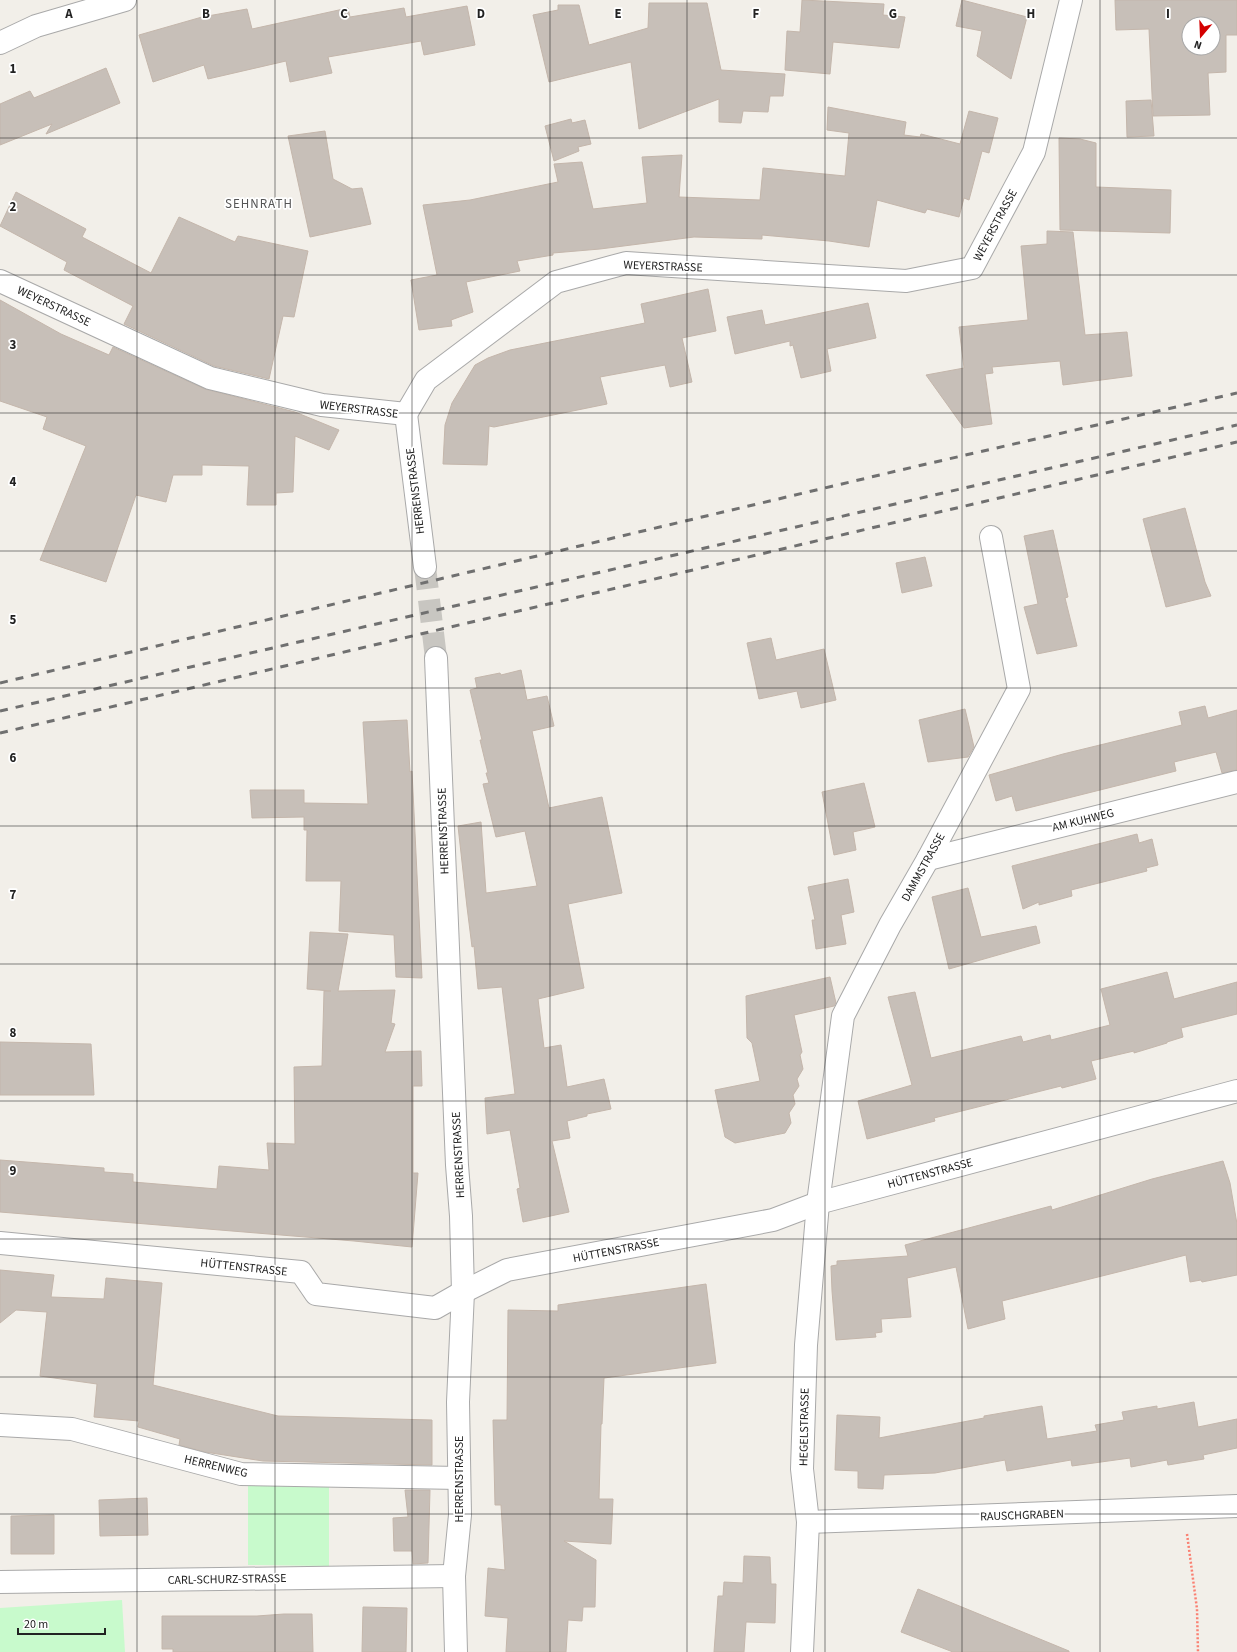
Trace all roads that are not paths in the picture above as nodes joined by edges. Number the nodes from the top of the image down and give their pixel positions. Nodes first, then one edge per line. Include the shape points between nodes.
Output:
1 (125, 0) edge
2 (1071, 0) edge
3 (0, 42) edge
4 (0, 281) edge
5 (406, 414) junction
6 (991, 536) dead end
7 (425, 567) tunnel mouth
8 (436, 658) tunnel mouth
9 (1237, 782) edge
10 (928, 859) junction
11 (1237, 1091) edge
12 (818, 1203) junction
13 (0, 1243) edge
14 (463, 1292) junction
15 (0, 1425) edge
16 (459, 1478) junction
17 (1237, 1506) edge
18 (808, 1522) junction
19 (454, 1576) junction
20 (0, 1582) edge
21 (456, 1652) edge
22 (802, 1652) edge

1 - 3 street via 36,26
2 - 5 street, WEYERSTRASSE via 1034,152 972,268 906,281 626,262 556,282 426,380
4 - 5 street, WEYERSTRASSE via 210,378 322,405
5 - 7 street, HERRENSTRASSE
6 - 10 street, DAMMSTRASSE via 1020,689
8 - 14 street, HERRENSTRASSE
9 - 10 street, AM KUHWEG
10 - 12 street, DAMMSTRASSE via 843,1016
11 - 12 street, HÜTTENSTRASSE
12 - 14 street, HÜTTENSTRASSE via 773,1220 507,1270
12 - 18 street, HEGELSTRASSE via 806,1360 802,1469
13 - 14 street, HÜTTENSTRASSE via 301,1272 316,1294 435,1308
14 - 16 street, HERRENSTRASSE via 458,1402
15 - 16 street, HERRENWEG via 72,1429 241,1474
16 - 19 street, HERRENSTRASSE via 460,1515
17 - 18 street, RAUSCHGRABEN
18 - 22 street, HEGELSTRASSE
19 - 20 street, CARL-SCHURZ-STRASSE
19 - 21 street, HERRENSTRASSE

